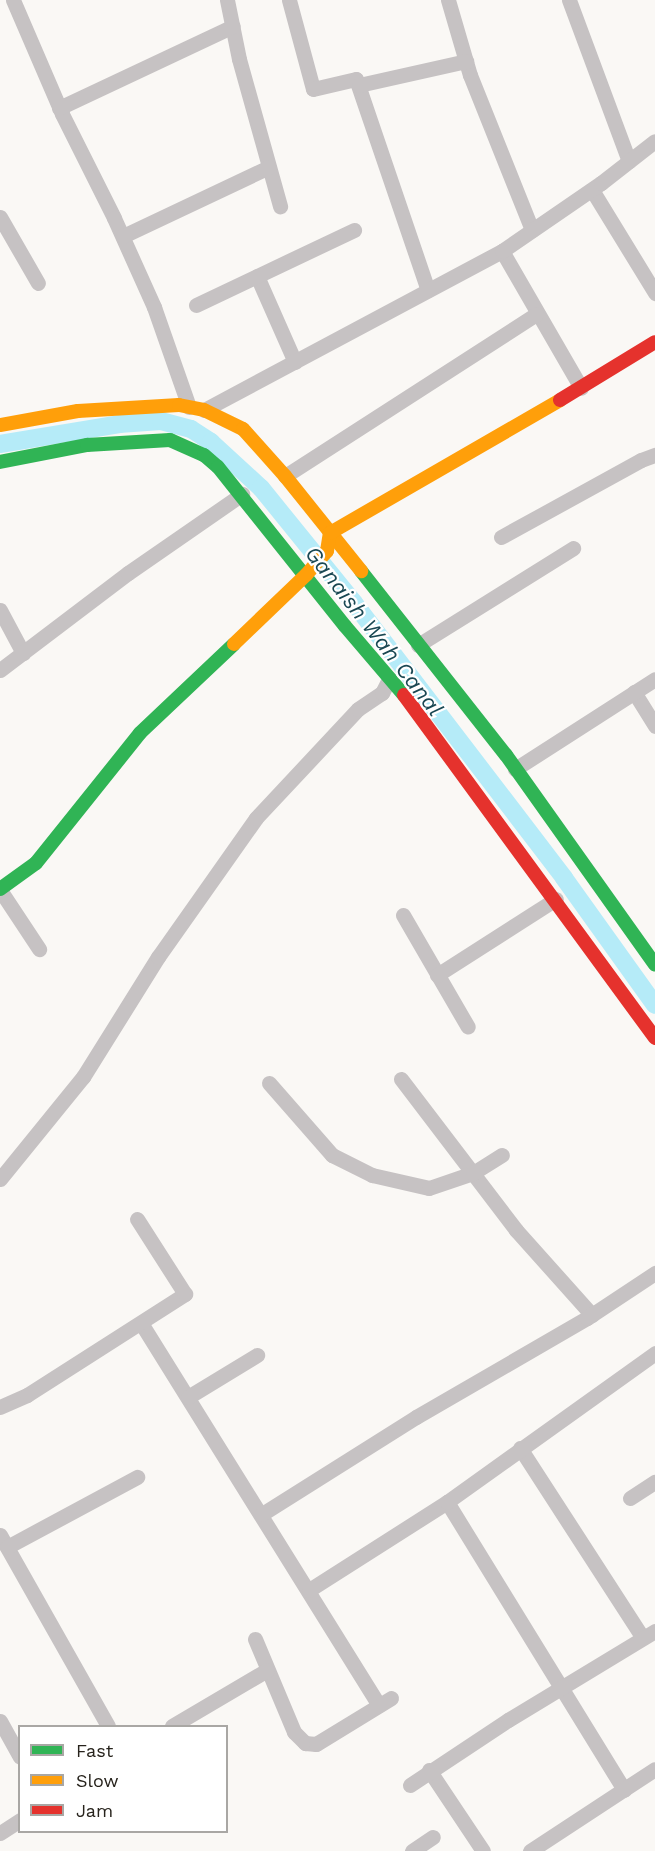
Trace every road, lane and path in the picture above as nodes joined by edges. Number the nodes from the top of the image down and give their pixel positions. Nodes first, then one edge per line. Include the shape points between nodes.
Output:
1 (13, 0) edge
2 (227, 0) edge
3 (289, 0) edge
4 (448, 0) edge
5 (569, 0) edge
6 (233, 26) junction
7 (466, 61) junction
8 (359, 85) junction
9 (59, 108) junction
10 (655, 141) edge
11 (629, 161) junction
12 (269, 167) junction
13 (592, 190) junction
14 (280, 206) dead end
15 (0, 217) edge
16 (354, 230) dead end
17 (532, 230) junction
18 (123, 236) junction
19 (501, 251) junction
20 (257, 276) junction
21 (38, 283) dead end
22 (652, 283) edge
23 (428, 290) junction
24 (196, 305) dead end
25 (536, 314) junction
26 (655, 342) edge
27 (295, 362) junction
28 (581, 388) junction
29 (196, 409) junction
30 (0, 425) edge
31 (655, 455) edge
32 (0, 462) edge
33 (285, 476) junction
34 (242, 494) junction
35 (330, 533) junction
36 (501, 537) dead end
37 (573, 548) dead end
38 (308, 572) junction
39 (0, 610) edge
40 (417, 645) junction
41 (23, 653) junction
42 (0, 670) edge
43 (389, 679) junction
44 (655, 679) edge
45 (634, 692) junction
46 (655, 726) edge
47 (515, 769) junction
48 (0, 890) edge
49 (556, 899) junction
50 (403, 915) dead end
51 (39, 949) dead end
52 (655, 965) edge
53 (437, 975) junction
54 (468, 1027) dead end
55 (655, 1038) edge
56 (401, 1079) dead end
57 (269, 1083) dead end
58 (502, 1155) dead end
59 (473, 1173) junction
60 (0, 1179) edge
61 (137, 1219) dead end
62 (655, 1274) edge
63 (592, 1315) junction
64 (141, 1323) junction
65 (655, 1353) edge
66 (257, 1355) dead end
67 (188, 1397) junction
68 (0, 1407) edge
69 (520, 1448) junction
70 (137, 1477) dead end
71 (655, 1482) edge
72 (630, 1498) dead end
73 (447, 1502) junction
74 (262, 1514) junction
75 (3, 1541) edge
76 (309, 1590) junction
77 (649, 1634) edge
78 (255, 1640) dead end
79 (267, 1670) junction
80 (561, 1688) junction
81 (0, 1721) edge
82 (107, 1725) edge
83 (174, 1725) edge
84 (18, 1753) edge
85 (655, 1769) edge
86 (429, 1770) junction
87 (410, 1785) dead end
88 (624, 1790) junction
89 (18, 1821) edge
90 (0, 1833) edge
91 (433, 1837) dead end
92 (412, 1851) edge
93 (483, 1851) edge
94 (530, 1851) edge

1 - 9 street
2 - 6 street
3 - 8 street via 313,89 356,79
4 - 7 street
5 - 11 street
6 - 9 street
6 - 12 street
7 - 8 street
7 - 17 street
8 - 23 street
9 - 18 street
10 - 11 street
11 - 13 street
12 - 14 street
12 - 18 street
13 - 17 street
13 - 22 street
15 - 21 street
16 - 20 street
17 - 19 street
18 - 29 street
19 - 23 street
19 - 25 street
20 - 24 street
20 - 27 street
23 - 27 street
25 - 28 street
25 - 33 street
26 - 28 street
27 - 29 street
28 - 35 street
29 - 30 street via 151,406 78,411
29 - 33 street via 243,429
31 - 36 street
32 - 34 street via 87,445 170,440 204,455
33 - 35 street
34 - 38 street
34 - 41 street via 128,573
35 - 38 street via 327,551
35 - 40 street
37 - 40 street
38 - 43 street
38 - 48 street via 140,733 36,863
39 - 41 street
40 - 47 street
41 - 42 street
43 - 49 street via 414,706
43 - 60 street via 382,693 358,709 256,818 158,957 83,1077
44 - 45 street
45 - 46 street
45 - 47 street
47 - 52 street
48 - 51 street
49 - 53 street
49 - 55 street
50 - 53 street
53 - 54 street
56 - 59 street
57 - 59 street via 332,1155 372,1175 429,1188
58 - 59 street
59 - 63 street via 516,1230
61 - 64 street via 185,1294
62 - 63 street
63 - 74 street via 416,1417
64 - 67 street
64 - 68 street via 27,1395
65 - 69 street
66 - 67 street
67 - 74 street
69 - 73 street
69 - 77 street
70 - 75 street
71 - 72 street
73 - 76 street
73 - 80 street
74 - 76 street
75 - 82 street
76 - 79 street via 385,1701 316,1744 305,1743 294,1732
77 - 80 street
78 - 79 street
79 - 83 street
80 - 86 street
80 - 88 street
81 - 84 street
85 - 88 street
86 - 87 street
86 - 93 street
88 - 94 street
89 - 90 street
91 - 92 street

